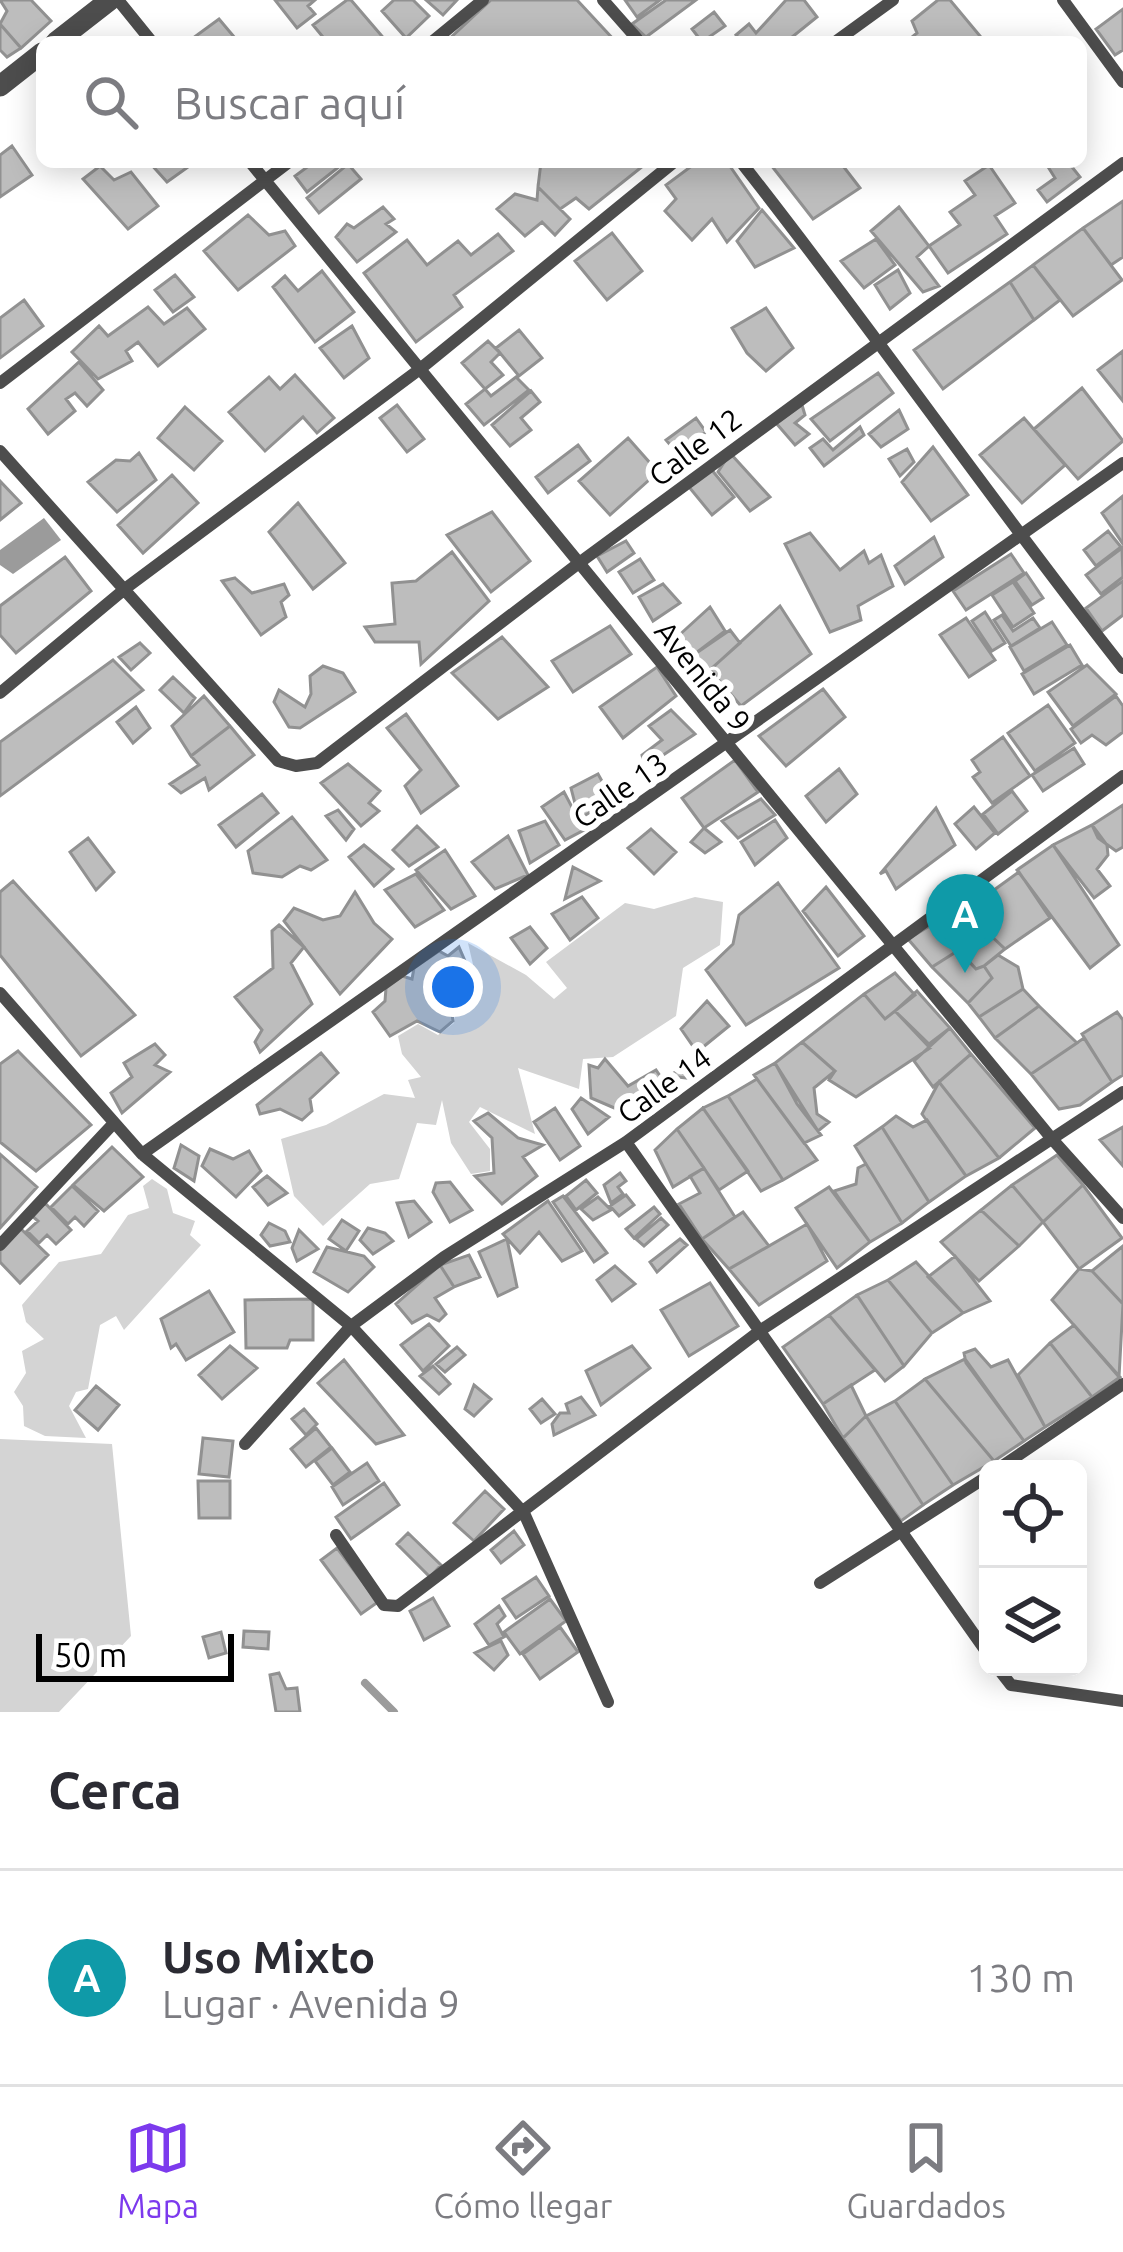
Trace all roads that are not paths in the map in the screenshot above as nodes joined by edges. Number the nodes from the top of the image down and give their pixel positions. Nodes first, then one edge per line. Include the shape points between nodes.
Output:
1 (114, 0) edge
2 (483, 0) edge
3 (603, 0) edge
4 (893, 0) edge
5 (1063, 0) edge
6 (64, 36) edge
7 (147, 36) edge
8 (439, 36) edge
9 (635, 36) edge
10 (843, 36) edge
11 (36, 58) edge
12 (1123, 82) edge
13 (0, 86) edge
14 (1123, 163) edge
15 (255, 168) edge
16 (282, 168) edge
17 (667, 168) edge
18 (747, 168) edge
19 (266, 181) junction
20 (880, 338) junction
21 (420, 369) junction
22 (0, 383) edge
23 (0, 452) edge
24 (1123, 463) edge
25 (1018, 535) junction
26 (579, 562) junction
27 (126, 588) junction
28 (1123, 668) edge
29 (0, 693) edge
30 (728, 744) junction
31 (1123, 776) edge
32 (896, 948) junction
33 (0, 993) edge
34 (1123, 1092) edge
35 (113, 1124) junction
36 (1052, 1138) junction
37 (626, 1142) junction
38 (142, 1154) junction
39 (1123, 1217) edge
40 (0, 1245) edge
41 (352, 1326) junction
42 (761, 1330) junction
43 (1123, 1384) edge
44 (245, 1444) dead end
45 (1011, 1460) edge
46 (979, 1482) edge
47 (524, 1513) junction
48 (905, 1533) junction
49 (336, 1534) dead end
50 (820, 1583) dead end
51 (979, 1641) edge
52 (1004, 1676) edge
53 (608, 1702) dead end
54 (1123, 1702) edge

1 - 6 street
1 - 7 street
2 - 8 street
3 - 9 street
4 - 10 street
5 - 12 street
11 - 13 street
14 - 20 street, Calle 12
15 - 19 street, Avenida 9
16 - 19 street
17 - 21 street
18 - 20 street
19 - 21 street, Avenida 9
19 - 22 street
20 - 25 street
20 - 26 street, Calle 12
21 - 26 street, Avenida 9
21 - 27 street
23 - 27 street
24 - 25 street, Calle 13
25 - 28 street
25 - 30 street, Calle 13
26 - 27 street, Calle 12 via 317,763 296,766 278,761
26 - 30 street, Avenida 9
27 - 29 street
30 - 32 street, Avenida 9
30 - 38 street, Calle 13
31 - 32 street, Calle 14
32 - 36 street, Avenida 9
32 - 37 street, Calle 14
33 - 35 street
34 - 36 street
35 - 38 street
35 - 40 street
36 - 39 street, Avenida 9
36 - 42 street
37 - 41 street, Calle 14
37 - 42 street
38 - 41 street
41 - 44 street, Calle 14
41 - 47 street
42 - 47 street
42 - 48 street
43 - 45 street
46 - 48 street
47 - 49 street via 398,1606 384,1605
47 - 53 street
48 - 50 street
48 - 51 street
52 - 54 street via 1011,1685

